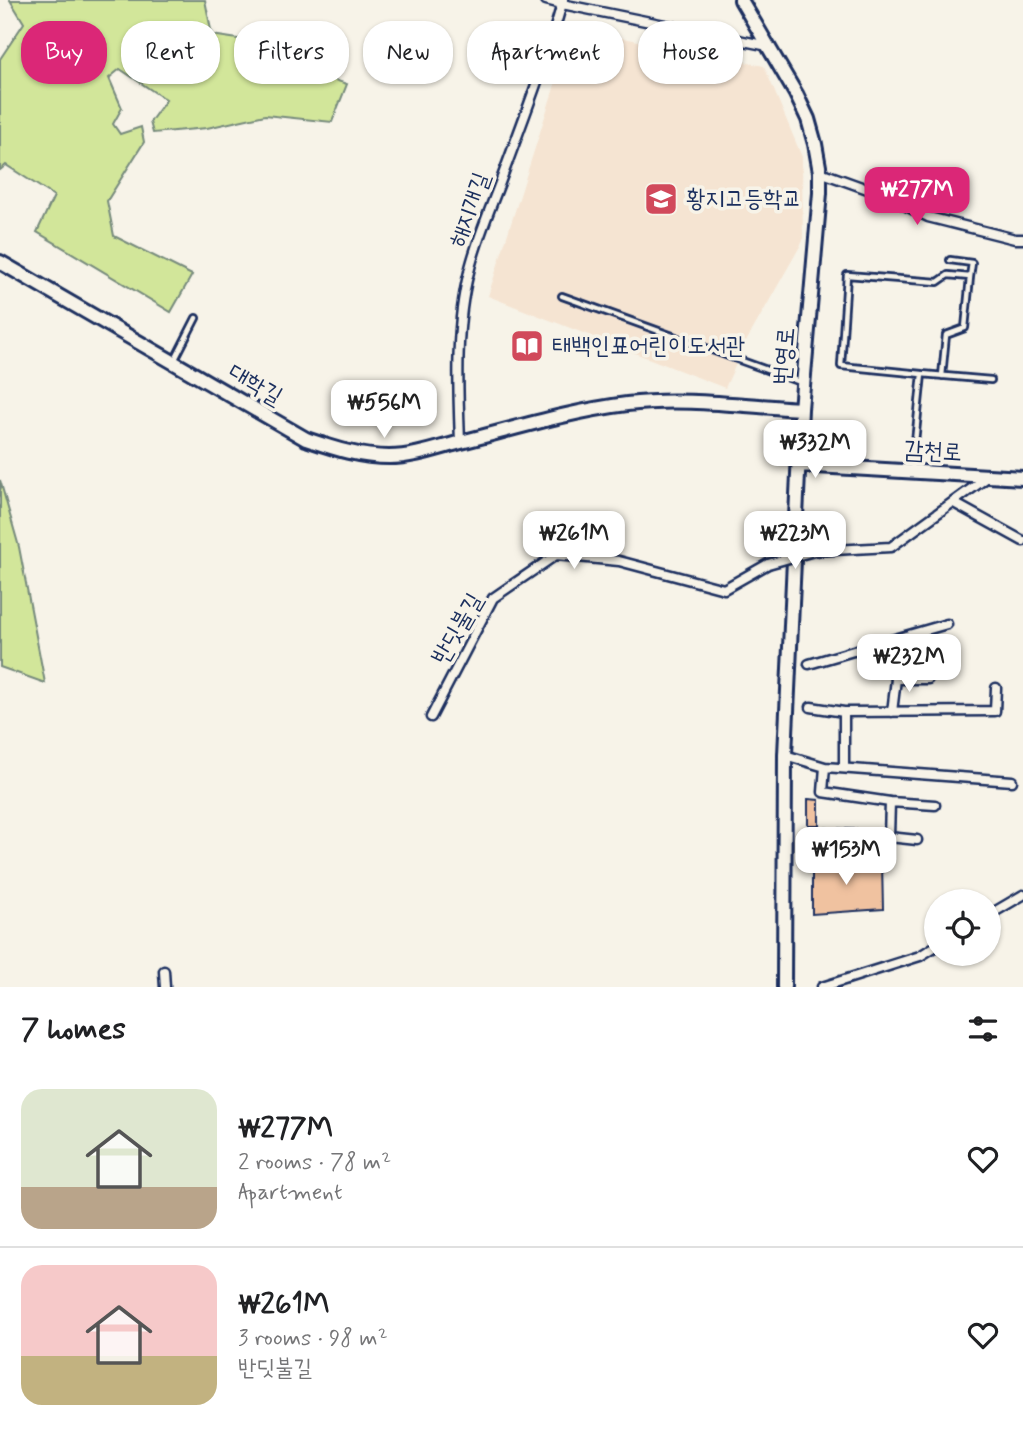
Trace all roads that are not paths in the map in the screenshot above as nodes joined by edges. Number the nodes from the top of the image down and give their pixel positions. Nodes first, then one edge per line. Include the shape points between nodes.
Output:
1 (547, 0) edge
2 (741, 0) edge
3 (563, 2) edge
4 (768, 46) junction
5 (820, 172) junction
6 (1023, 239) edge
7 (950, 260) dead end
8 (0, 262) edge
9 (970, 277) junction
10 (562, 296) dead end
11 (197, 318) dead end
12 (174, 362) junction
13 (922, 374) junction
14 (942, 376) junction
15 (991, 380) dead end
16 (803, 383) junction
17 (802, 409) junction
18 (460, 442) junction
19 (799, 465) junction
20 (912, 472) junction
21 (989, 476) junction
22 (1023, 478) edge
23 (954, 503) junction
24 (1023, 541) edge
25 (947, 624) dead end
26 (881, 643) junction
27 (808, 664) dead end
28 (896, 679) junction
29 (928, 679) dead end
30 (996, 688) dead end
31 (811, 707) dead end
32 (844, 712) junction
33 (892, 712) junction
34 (431, 717) dead end
35 (785, 755) junction
36 (825, 767) junction
37 (844, 768) junction
38 (1012, 781) dead end
39 (890, 802) junction
40 (935, 805) dead end
41 (821, 833) dead end
42 (889, 837) junction
43 (917, 840) dead end
44 (1023, 895) edge
45 (1001, 908) edge
46 (924, 954) edge
47 (164, 971) dead end
48 (165, 987) edge
49 (784, 987) edge
50 (822, 987) edge

1 - 3 street
2 - 4 street, 번영로
3 - 4 street
3 - 18 street, 해지개길 via 468,274 457,378
4 - 5 street, 번영로 via 808,119
5 - 6 street via 928,217
5 - 16 street, 번영로
7 - 9 lane via 972,262
8 - 12 street, 대학길
9 - 13 lane via 948,275 938,282 847,275 841,366
9 - 14 lane via 965,328 946,335
10 - 16 lane
11 - 12 lane
12 - 18 street, 대학길 via 306,439 334,449 391,457
13 - 14 lane
13 - 20 lane
14 - 15 lane
16 - 17 street, 번영로
17 - 18 street, 대학길 via 628,404
17 - 19 street, 번영로
19 - 20 street, 감천로
19 - 35 street, 번영로
20 - 21 street, 감천로
21 - 22 street, 감천로
21 - 23 street
23 - 24 street
23 - 34 street, 반딧불길, bridge via 891,547 814,551 768,564 724,589 619,561 556,555 494,598
25 - 26 street
26 - 27 street
26 - 28 street
28 - 29 street
28 - 33 street
30 - 33 street via 995,711
31 - 32 street
32 - 33 street
32 - 37 street
35 - 36 street
35 - 49 street, 번영로
36 - 37 street
36 - 39 street via 823,792
37 - 38 street
39 - 40 street
39 - 42 street
41 - 42 street
42 - 43 street
44 - 45 street
46 - 50 street
47 - 48 street

